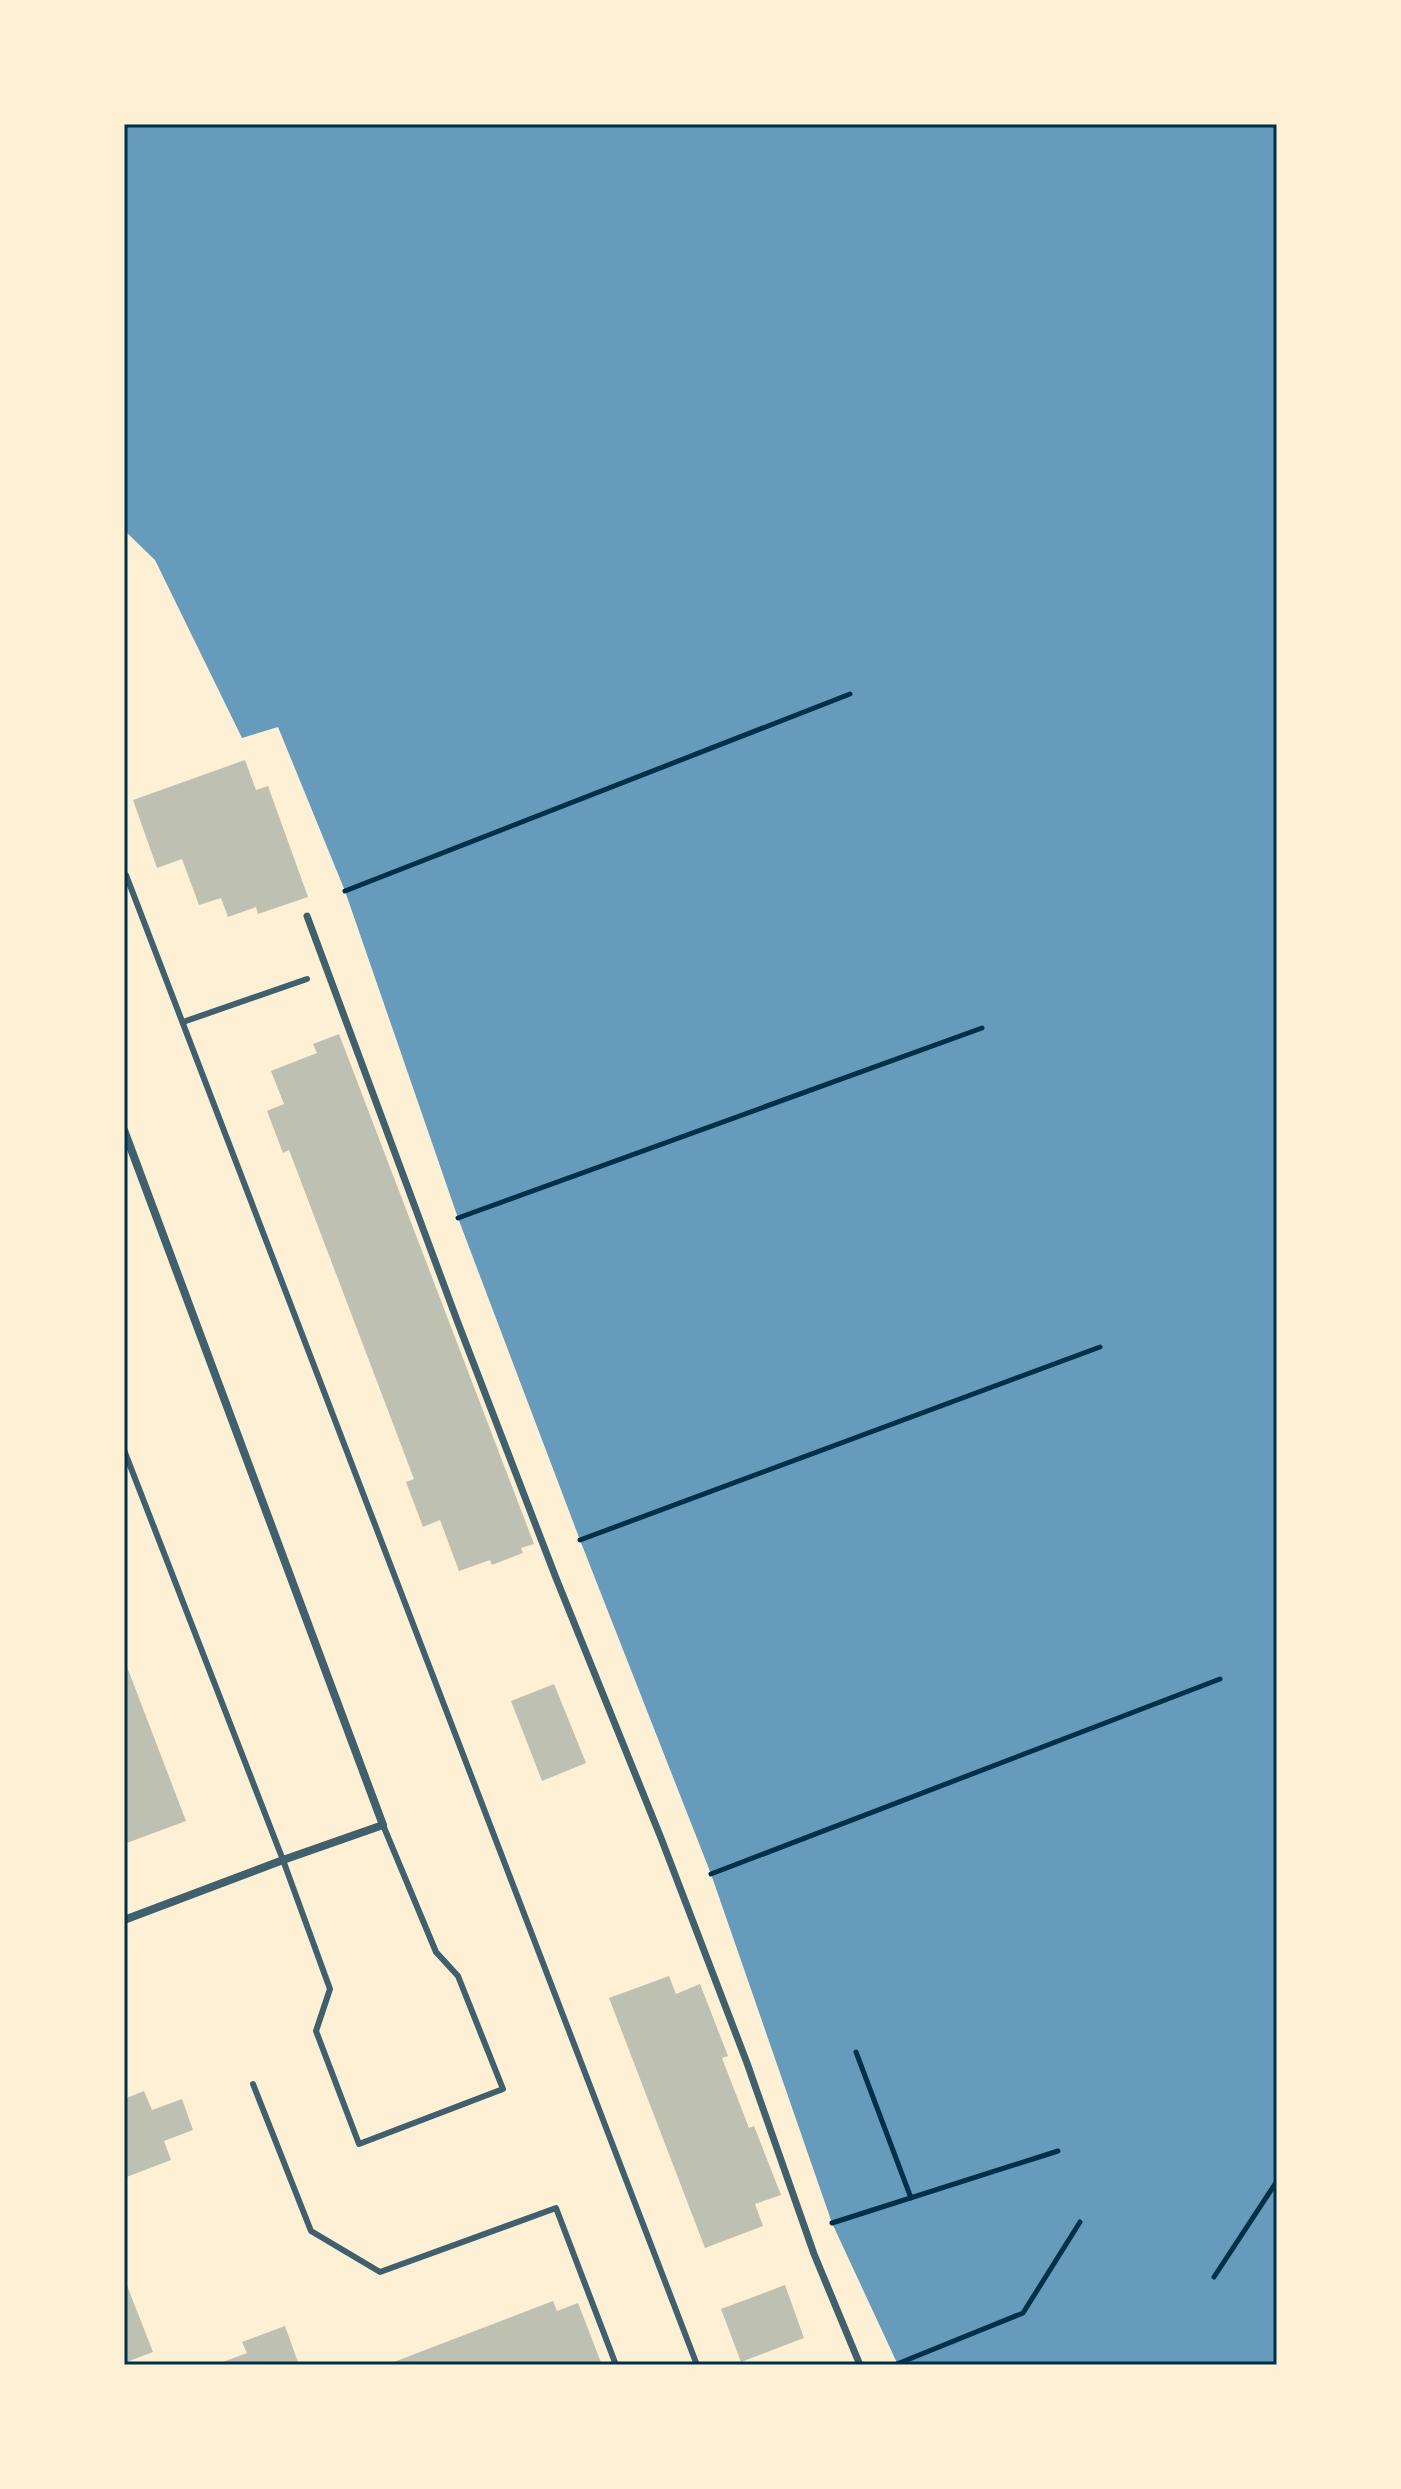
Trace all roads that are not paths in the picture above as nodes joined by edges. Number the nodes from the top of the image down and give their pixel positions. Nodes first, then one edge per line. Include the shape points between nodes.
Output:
1 (126, 875) dead end
2 (307, 916) dead end
3 (307, 979) dead end
4 (183, 1022) junction
5 (124, 1130) edge
6 (124, 1450) edge
7 (383, 1825) junction
8 (283, 1860) junction
9 (124, 1920) edge
10 (253, 2084) dead end
11 (616, 2365) edge
12 (697, 2365) edge
13 (860, 2365) edge

1 - 4 lane
2 - 13 street via 458,1323 661,1838
3 - 4 lane
4 - 12 lane
5 - 7 street
6 - 8 lane
7 - 8 street
7 - 8 lane via 436,1952 458,1976 503,2089 359,2144 316,2031 330,1989
8 - 9 street
10 - 11 lane via 311,2231 380,2272 556,2208

